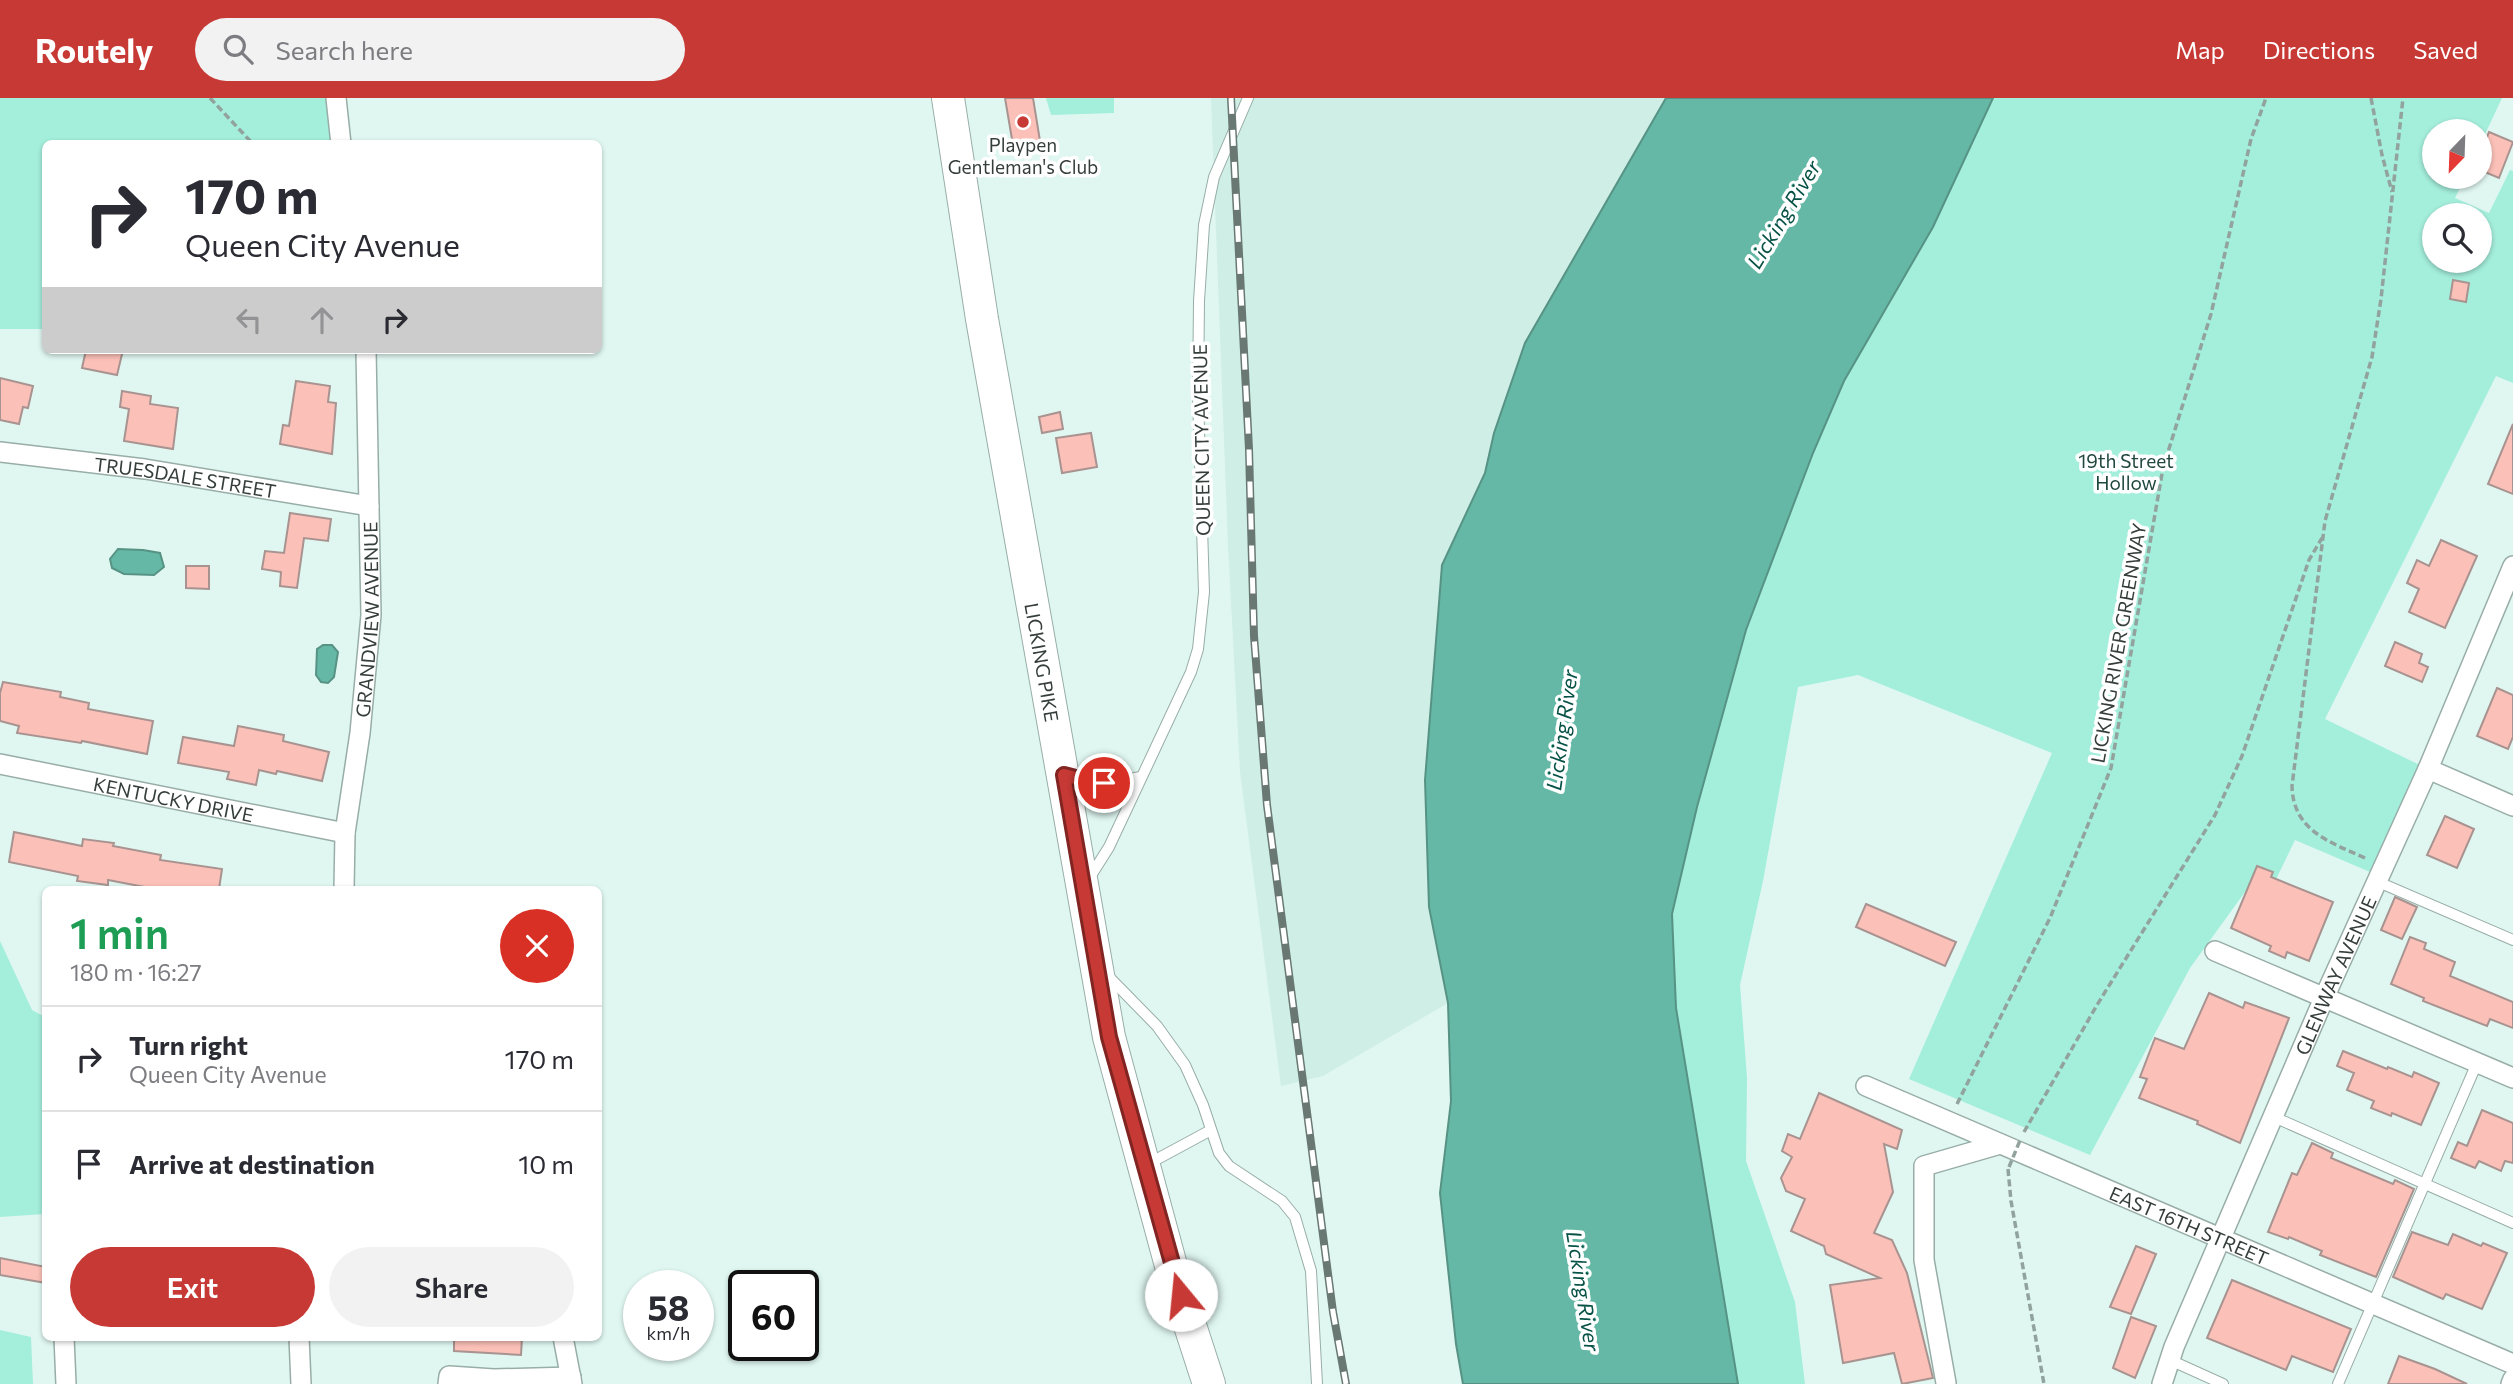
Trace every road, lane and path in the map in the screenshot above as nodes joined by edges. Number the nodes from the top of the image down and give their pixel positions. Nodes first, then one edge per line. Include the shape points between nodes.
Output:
1 (210, 98) edge
2 (336, 98) edge
3 (948, 98) edge
4 (1248, 98) edge
5 (2266, 98) edge
6 (2371, 98) edge
7 (2403, 98) edge
8 (249, 140) edge
9 (341, 140) edge
10 (2392, 194) junction
11 (366, 354) edge
12 (0, 452) edge
13 (369, 506) junction
14 (2323, 536) junction
15 (2513, 566) edge
16 (0, 764) edge
17 (2428, 769) junction
18 (1064, 775) junction
19 (1141, 777) junction
20 (2513, 806) edge
21 (345, 833) junction
22 (2380, 873) junction
23 (344, 886) edge
24 (1083, 886) junction
25 (2513, 940) edge
26 (2215, 951) dead end
27 (1098, 966) junction
28 (2324, 998) junction
29 (2477, 1063) junction
30 (2513, 1078) edge
31 (1866, 1086) dead end
32 (2274, 1118) junction
33 (1948, 1121) junction
34 (1211, 1130) junction
35 (2000, 1144) junction
36 (1144, 1166) junction
37 (2423, 1184) junction
38 (2513, 1223) edge
39 (2222, 1239) junction
40 (2373, 1304) junction
41 (64, 1341) edge
42 (299, 1341) edge
43 (564, 1341) edge
44 (2170, 1360) junction
45 (2513, 1364) edge
46 (2513, 1379) edge
47 (571, 1380) edge
48 (1946, 1383) edge
49 (66, 1384) edge
50 (301, 1384) edge
51 (448, 1384) edge
52 (1209, 1384) edge
53 (1317, 1384) edge
54 (2043, 1384) edge
55 (2162, 1384) edge
56 (2223, 1384) edge
57 (2338, 1384) edge
58 (2511, 1384) edge

1 - 8 path
2 - 9 street
3 - 18 main road, LICKING PIKE via 982,319
4 - 19 lane, QUEEN CITY AVENUE via 1214,177 1204,225 1198,396 1204,592 1198,649
5 - 33 path, LICKING RIVER GREENWAY via 2250,139 2211,314 2163,468 2111,768 2050,918
6 - 10 path
7 - 10 path
10 - 14 path via 2372,357
11 - 13 street, GRANDVIEW AVENUE
12 - 13 street, TRUESDALE STREET via 145,469
13 - 21 street, GRANDVIEW AVENUE via 371,615
14 - 22 path via 2292,802 2309,829
14 - 54 path, bridge via 2309,560 2242,756 2215,815 2097,1005 2007,1171
15 - 17 street, GLENWAY AVENUE
16 - 21 street, KENTUCKY DRIVE
17 - 20 street
17 - 22 street, GLENWAY AVENUE
18 - 19 lane via 1104,783
18 - 24 main road, LICKING PIKE
19 - 24 lane, QUEEN CITY AVENUE via 1109,847
21 - 23 street, GRANDVIEW AVENUE
22 - 25 lane
22 - 28 street, GLENWAY AVENUE
24 - 27 main road, LICKING PIKE
26 - 28 street
27 - 34 lane via 1157,1026 1185,1065
27 - 36 main road, LICKING PIKE via 1109,1037
28 - 29 street
28 - 32 street, GLENWAY AVENUE
29 - 30 street
29 - 37 lane
31 - 33 street, EAST 16TH STREET
32 - 37 lane
32 - 39 street, GLENWAY AVENUE
33 - 35 street, EAST 16TH STREET
34 - 36 lane
34 - 53 lane via 1229,1166 1282,1201 1295,1217 1311,1271
35 - 39 street, EAST 16TH STREET
35 - 48 street via 1924,1166 1924,1261
36 - 52 main road, LICKING PIKE
37 - 38 lane
37 - 40 lane
39 - 40 street, EAST 16TH STREET
39 - 44 street, GLENWAY AVENUE
40 - 45 street, EAST 16TH STREET
40 - 57 lane
41 - 49 street
42 - 50 street
43 - 47 street
44 - 55 street, GLENWAY AVENUE
44 - 56 lane
46 - 58 street
47 - 51 street via 449,1376

